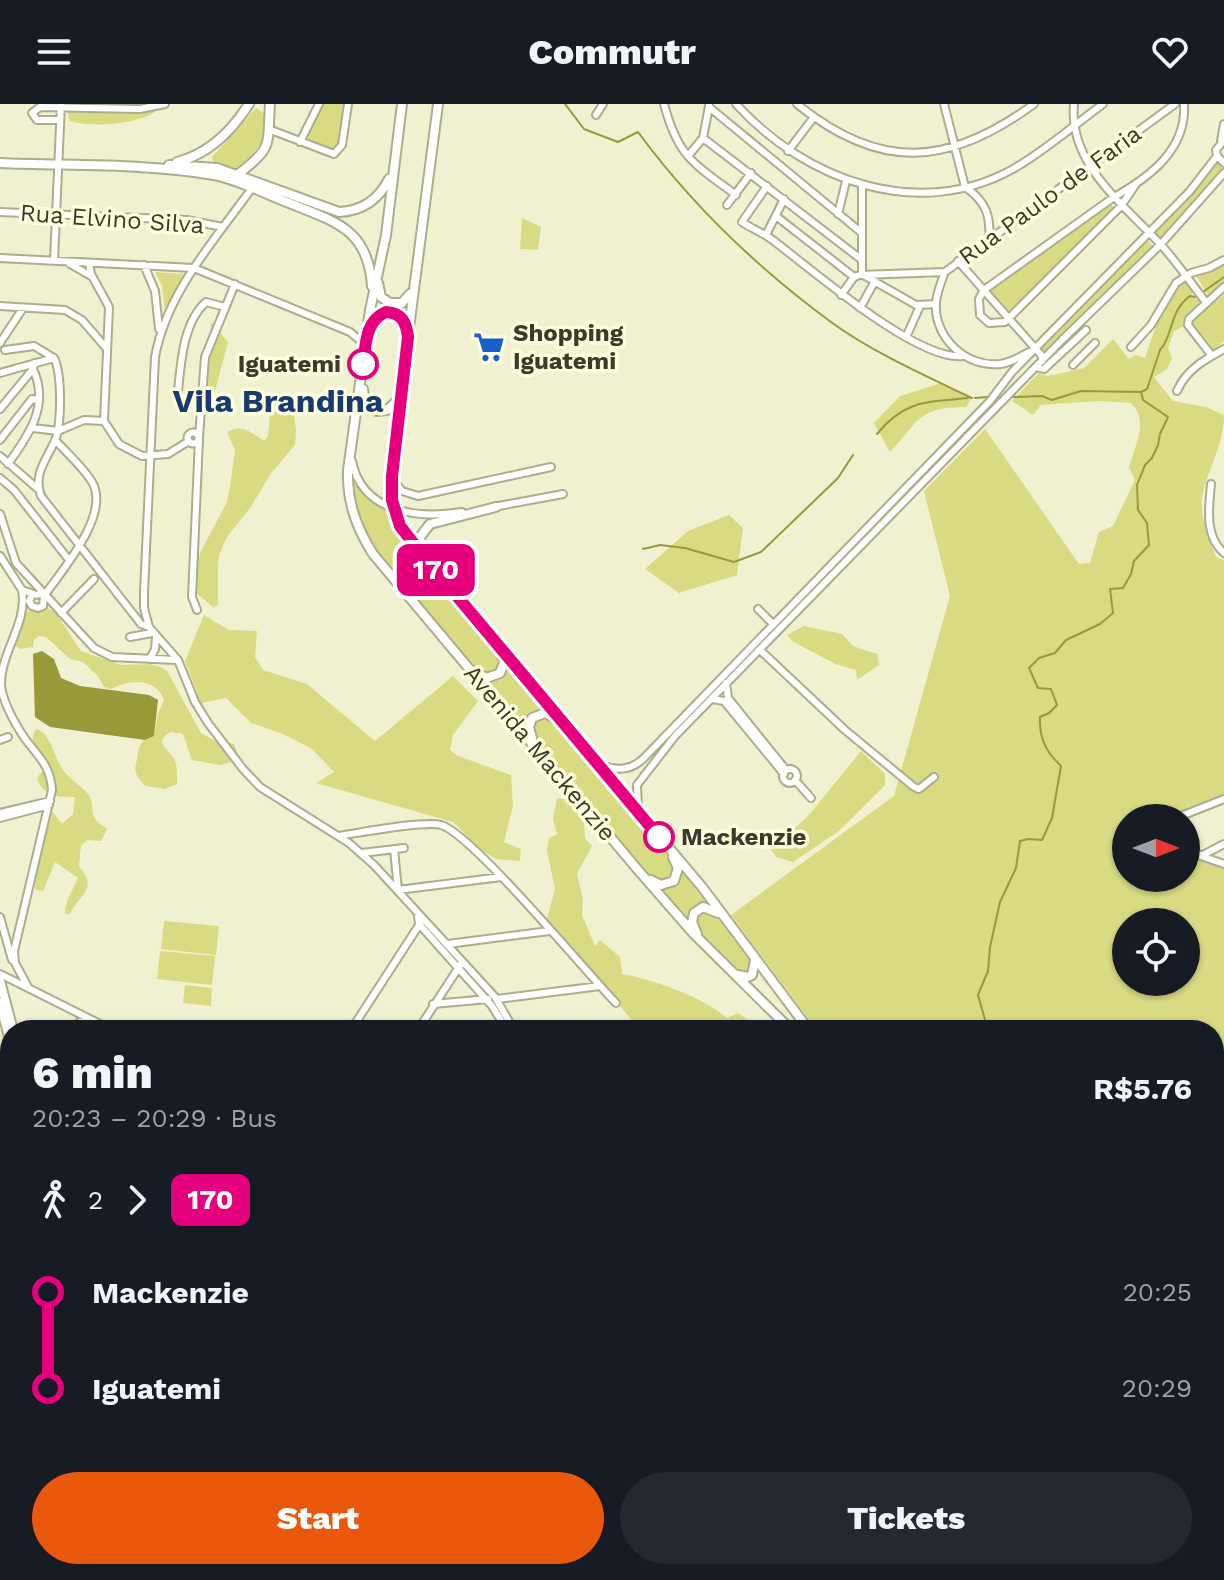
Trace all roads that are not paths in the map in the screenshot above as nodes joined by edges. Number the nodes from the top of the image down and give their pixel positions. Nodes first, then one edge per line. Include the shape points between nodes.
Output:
1 (165, 104) edge
2 (249, 104) edge
3 (319, 104) edge
4 (348, 104) edge
5 (402, 104) edge
6 (438, 104) edge
7 (603, 104) edge
8 (664, 104) edge
9 (736, 104) edge
10 (797, 104) edge
11 (944, 104) edge
12 (1034, 104) edge
13 (1074, 104) edge
14 (1103, 104) edge
15 (1175, 104) edge
16 (1184, 104) edge
17 (60, 106) edge
18 (268, 106) edge
19 (709, 106) edge
20 (596, 115) dead end
21 (814, 117) junction
22 (59, 120) junction
23 (1224, 124) edge
24 (1073, 126) junction
25 (271, 130) junction
26 (703, 138) junction
27 (220, 140) junction
28 (1222, 140) edge
29 (300, 142) junction
30 (955, 147) junction
31 (788, 151) junction
32 (688, 156) junction
33 (1217, 156) junction
34 (0, 161) edge
35 (58, 163) junction
36 (1224, 163) edge
37 (164, 165) junction
38 (1090, 165) junction
39 (250, 166) junction
40 (204, 170) junction
41 (393, 171) junction
42 (751, 173) junction
43 (1224, 173) edge
44 (233, 177) junction
45 (846, 181) junction
46 (1136, 184) junction
47 (251, 185) junction
48 (767, 186) junction
49 (862, 186) junction
50 (965, 187) junction
51 (736, 195) junction
52 (1114, 197) junction
53 (784, 199) junction
54 (727, 205) dead end
55 (1121, 206) junction
56 (0, 212) edge
57 (342, 212) junction
58 (56, 213) junction
59 (838, 214) junction
60 (776, 216) junction
61 (337, 223) junction
62 (223, 227) junction
63 (1148, 232) junction
64 (862, 233) junction
65 (386, 235) junction
66 (766, 235) junction
67 (989, 240) junction
68 (1160, 245) junction
69 (0, 258) edge
70 (54, 260) junction
71 (862, 260) junction
72 (1224, 260) edge
73 (65, 261) junction
74 (958, 261) junction
75 (93, 263) junction
76 (144, 265) junction
77 (194, 268) junction
78 (945, 272) junction
79 (858, 276) junction
80 (1185, 276) junction
81 (94, 279) junction
82 (875, 281) junction
83 (414, 282) junction
84 (235, 284) junction
85 (1224, 287) edge
86 (984, 290) junction
87 (841, 295) junction
88 (1205, 301) junction
89 (936, 304) junction
90 (0, 306) edge
91 (920, 306) junction
92 (225, 307) junction
93 (23, 308) junction
94 (860, 308) junction
95 (370, 310) junction
96 (157, 311) junction
97 (166, 314) junction
98 (1008, 319) junction
99 (109, 330) junction
100 (1086, 330) dead end
101 (367, 331) junction
102 (350, 332) junction
103 (160, 333) junction
104 (907, 335) junction
105 (95, 336) junction
106 (408, 337) junction
107 (1073, 343) junction
108 (1095, 343) dead end
109 (366, 345) junction
110 (2, 347) edge
111 (1131, 347) dead end
112 (107, 349) junction
113 (1224, 349) edge
114 (1034, 350) junction
115 (1084, 355) junction
116 (963, 356) junction
117 (1212, 356) junction
118 (54, 358) junction
119 (1009, 362) junction
120 (1021, 363) junction
121 (363, 364) junction
122 (1073, 365) dead end
123 (34, 366) junction
124 (1037, 368) junction
125 (0, 373) edge
126 (401, 390) junction
127 (1177, 391) dead end
128 (177, 399) dead end
129 (38, 400) junction
130 (0, 409) edge
131 (104, 421) junction
132 (33, 428) junction
133 (58, 431) junction
134 (961, 431) junction
135 (199, 438) junction
136 (968, 438) junction
137 (0, 440) edge
138 (55, 440) junction
139 (351, 445) junction
140 (0, 456) edge
141 (150, 456) junction
142 (8, 464) junction
143 (551, 467) dead end
144 (392, 476) junction
145 (0, 478) edge
146 (1211, 484) dead end
147 (38, 489) junction
148 (563, 494) dead end
149 (496, 507) junction
150 (0, 514) edge
151 (78, 544) junction
152 (1224, 553) edge
153 (0, 556) edge
154 (425, 558) junction
155 (69, 560) junction
156 (94, 579) dead end
157 (22, 590) junction
158 (34, 594) junction
159 (43, 595) junction
160 (29, 605) junction
161 (53, 605) junction
162 (43, 606) junction
163 (129, 608) junction
164 (144, 608) junction
165 (758, 609) dead end
166 (197, 610) dead end
167 (61, 613) junction
168 (772, 623) junction
169 (155, 635) junction
170 (130, 637) dead end
171 (497, 643) junction
172 (760, 650) junction
173 (152, 659) junction
174 (178, 660) junction
175 (469, 668) junction
176 (726, 673) junction
177 (726, 684) junction
178 (712, 699) junction
179 (726, 699) junction
180 (562, 723) junction
181 (8, 737) dead end
182 (0, 740) edge
183 (539, 750) junction
184 (595, 762) junction
185 (934, 777) dead end
186 (811, 798) dead end
187 (1224, 799) edge
188 (49, 803) junction
189 (1200, 808) edge
190 (639, 812) junction
191 (0, 816) edge
192 (338, 836) junction
193 (1224, 844) edge
194 (666, 845) junction
195 (404, 848) dead end
196 (394, 849) junction
197 (362, 853) junction
198 (1201, 856) joint
199 (1224, 864) edge
200 (638, 870) junction
201 (501, 877) junction
202 (398, 890) junction
203 (0, 917) edge
204 (725, 918) junction
205 (420, 919) junction
206 (2, 926) junction
207 (549, 931) junction
208 (17, 935) junction
209 (448, 944) junction
210 (708, 947) junction
211 (754, 958) junction
212 (461, 964) junction
213 (734, 973) junction
214 (0, 974) edge
215 (12, 978) junction
216 (0, 981) edge
217 (600, 986) junction
218 (28, 987) junction
219 (496, 998) junction
220 (486, 999) junction
221 (616, 1003) dead end
222 (433, 1004) junction
223 (72, 1009) junction
224 (10, 1020) edge
225 (75, 1020) edge
226 (91, 1020) edge
227 (357, 1020) edge
228 (424, 1020) edge
229 (500, 1020) edge
230 (508, 1020) edge
231 (781, 1020) edge
232 (801, 1020) edge

1 - 17 street via 140,109
2 - 27 main road
3 - 29 street
4 - 29 street via 338,152
5 - 41 main road
6 - 83 main road
7 - 20 street
8 - 32 street via 673,137
9 - 31 street
10 - 21 street
11 - 30 street
12 - 30 street via 994,131
13 - 24 street
14 - 24 street
15 - 38 street, Rua Paulo de Faria
16 - 46 street via 1176,145
17 - 22 street
17 - 22 street via 32,113 37,120
18 - 25 main road
19 - 26 street
19 - 59 street
21 - 30 street via 848,139 879,149
21 - 31 street
22 - 35 street
23 - 28 street
24 - 38 street
24 - 50 street via 1013,168
25 - 29 street
25 - 39 main road via 264,151
26 - 32 street
26 - 42 street
27 - 37 main road via 203,152
27 - 40 main road via 207,154
28 - 33 street
30 - 50 street
31 - 45 street
32 - 51 street
33 - 36 street
33 - 63 street
34 - 35 main road
35 - 37 main road
35 - 40 main road
35 - 58 street
37 - 40 main road
38 - 52 street
38 - 67 street, Rua Paulo de Faria
39 - 44 main road
39 - 47 main road
40 - 44 main road
41 - 57 main road via 377,197
41 - 65 main road
42 - 48 street
42 - 51 street
43 - 68 street
44 - 47 main road
45 - 49 street
45 - 59 street
46 - 52 street
46 - 55 street
47 - 57 main road
47 - 61 main road
47 - 62 street
48 - 53 street
48 - 66 street via 742,222
49 - 50 street via 916,193
49 - 64 street
50 - 67 street via 989,212
51 - 54 street
52 - 55 street
52 - 86 street
53 - 60 street
53 - 71 street
55 - 63 street
55 - 98 street
56 - 58 street, Rua Elvino Silva
57 - 61 main road via 343,220
58 - 62 street, Rua Elvino Silva
58 - 70 street
59 - 64 street
60 - 66 street
60 - 79 street
61 - 95 main road via 366,253
62 - 77 street
63 - 68 street
63 - 114 street
64 - 71 street
65 - 83 main road via 381,297 402,303
65 - 95 main road
66 - 87 street
67 - 74 street, Rua Paulo de Faria
68 - 80 street
68 - 124 street
69 - 70 street
70 - 73 street
71 - 79 street
72 - 80 street
73 - 75 street
73 - 81 street
74 - 78 street, Rua Paulo de Faria
74 - 86 street
75 - 76 street
75 - 81 street
76 - 77 street
76 - 96 street
77 - 84 street
77 - 97 street
78 - 79 street
78 - 89 street, Rua Paulo de Faria
79 - 82 street
79 - 87 street
80 - 88 street
80 - 111 street
81 - 99 street via 109,307
82 - 91 street
82 - 94 street
83 - 106 main road
84 - 92 street
84 - 102 street
85 - 88 street
86 - 98 street
86 - 98 street via 980,315 995,324
87 - 94 street
88 - 117 street via 1188,325
89 - 91 street
89 - 116 street via 943,334
90 - 93 street
91 - 104 street
92 - 128 street via 206,302 193,320
92 - 135 street via 202,369
93 - 105 street via 65,310
93 - 110 street
94 - 104 street
95 - 101 main road
96 - 97 street
96 - 103 street
97 - 103 street
98 - 114 street
99 - 105 street
99 - 112 street
100 - 107 street
101 - 102 street
101 - 106 main road via 381,314 393,313 405,322
101 - 109 main road
102 - 109 street
103 - 141 street
104 - 116 street via 949,357
105 - 112 street
106 - 126 main road
107 - 115 street
107 - 124 street via 1044,369
108 - 115 street
109 - 121 main road
110 - 118 street via 34,346
112 - 131 street
113 - 117 street
114 - 119 street
114 - 120 street
114 - 124 street via 1042,356
115 - 122 street
116 - 119 street via 992,364
117 - 127 street via 1190,371
118 - 123 street
118 - 133 street
119 - 120 street
120 - 124 street
120 - 134 street
121 - 126 main road via 364,398 371,409 393,407
121 - 139 main road, Avenida Mackenzie
123 - 125 street
123 - 129 street
123 - 130 street
124 - 136 street
126 - 144 main road
129 - 132 street
129 - 137 street via 32,399
131 - 133 street via 88,419
131 - 141 street via 119,444
132 - 133 street
132 - 142 street
133 - 138 street
134 - 136 street
134 - 168 street
135 - 141 street via 168,454
135 - 166 street via 192,597
136 - 172 street
138 - 147 street via 41,467
138 - 151 street via 96,491 94,519
139 - 149 street via 354,472 365,491 399,511 427,515
139 - 175 main road, Avenida Mackenzie via 348,493 362,537
140 - 142 street
141 - 164 street
142 - 147 street
143 - 144 street via 418,496 402,491
144 - 154 main road, Avenida Mackenzie, bridge via 395,514
145 - 155 street
146 - 152 street via 1210,530
147 - 151 street
148 - 149 street
149 - 154 main road via 430,524 420,537
150 - 159 street via 16,563
151 - 155 street
151 - 163 street
153 - 157 street
154 - 171 main road, Avenida Mackenzie
155 - 159 street
156 - 167 street
157 - 158 street
157 - 160 street
158 - 159 street
158 - 160 street
159 - 161 street
159 - 162 street
160 - 162 street
160 - 188 street via 0,682 21,734 51,778
161 - 162 street
161 - 167 street
163 - 164 street
163 - 169 street
164 - 169 street
165 - 168 street
167 - 173 street via 102,653
168 - 176 street
169 - 170 street
169 - 173 street
169 - 174 street
171 - 175 main road via 504,663 500,673 487,678
171 - 180 main road, Avenida Mackenzie
172 - 177 street
172 - 185 street via 914,787 919,789
173 - 174 street
174 - 192 street via 195,702 243,769 260,787
175 - 183 main road, Avenida Mackenzie
176 - 177 street
176 - 184 street via 636,765 614,769
177 - 178 street
177 - 179 street
178 - 179 street
178 - 190 street via 641,778 636,794
179 - 186 street via 785,772 787,782 795,780
180 - 183 main road via 545,713 532,718 529,732
180 - 184 main road, Avenida Mackenzie
181 - 182 street
183 - 200 main road, Avenida Mackenzie
184 - 190 main road, Avenida Mackenzie
187 - 189 street
188 - 191 street
188 - 208 street
190 - 194 main road, Avenida Mackenzie
192 - 197 street
192 - 201 street via 436,823 454,830
193 - 198 street
194 - 200 main road via 678,868 674,881 656,883
194 - 204 main road, Avenida Mackenzie
195 - 196 street
196 - 197 street
196 - 202 street
197 - 202 street
198 - 199 street
200 - 210 main road, Avenida Mackenzie
201 - 202 street
201 - 207 street
202 - 205 street
203 - 206 street
204 - 210 main road via 703,907 694,913 695,929
204 - 211 main road, Avenida Mackenzie
205 - 209 street
205 - 212 street
205 - 227 street
206 - 208 street
206 - 215 street
207 - 209 street
207 - 217 street
208 - 218 street via 15,963
209 - 212 street
210 - 213 main road, Avenida Mackenzie
211 - 213 main road via 752,975
211 - 232 main road, Avenida Mackenzie
212 - 219 street
212 - 220 street
212 - 222 street
213 - 231 main road, Avenida Mackenzie
214 - 215 street
215 - 218 street
216 - 224 main road
217 - 219 street
217 - 221 street
218 - 223 street
219 - 220 street
219 - 230 street
220 - 222 street
220 - 229 street
222 - 228 street
223 - 225 street
223 - 226 street

